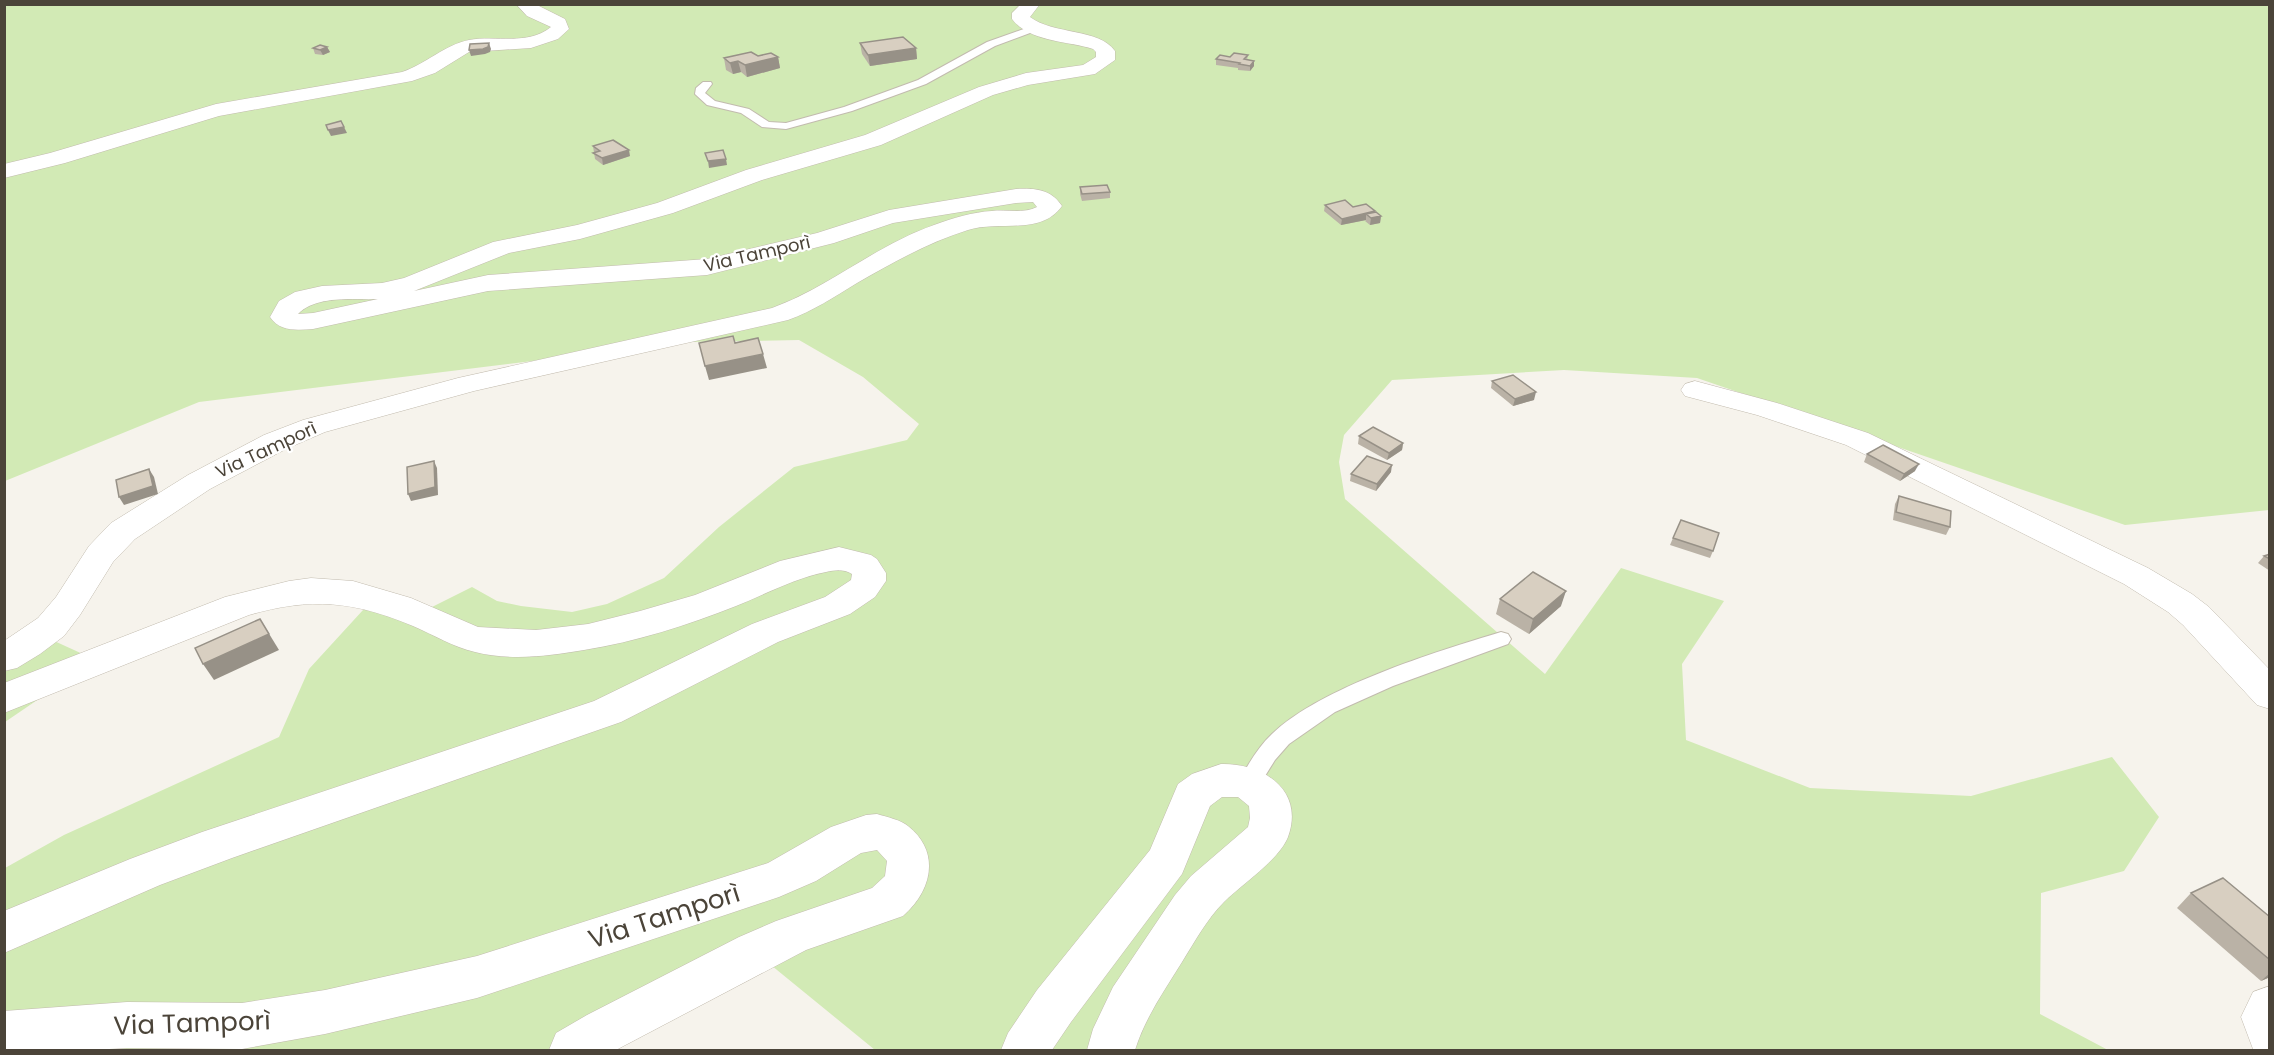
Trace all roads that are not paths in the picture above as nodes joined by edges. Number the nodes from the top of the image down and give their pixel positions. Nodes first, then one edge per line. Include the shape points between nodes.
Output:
1 (524, 4) edge
2 (1033, 16) edge
3 (707, 84) dead end
4 (4, 171) edge
5 (1695, 390) dead end
6 (1502, 639) dead end
7 (4, 658) edge
8 (2270, 695) edge
9 (4, 699) edge
10 (1249, 783) junction
11 (4, 933) edge
12 (2270, 1008) edge
13 (2270, 1033) edge
14 (4, 1034) edge
15 (573, 1050) edge
16 (1025, 1050) edge
17 (1111, 1050) edge

1 - 4 street via 559,23 560,29 537,41 462,48 430,68 405,77 216,110
2 - 3 lane via 922,82 848,109 780,127 766,125 734,107 706,100 700,90
2 - 7 street, Via Tamporì via 1105,49 1106,57 1093,68 1026,79 986,92 873,140 747,177 665,208 580,232 502,247 412,285 304,298 288,307 283,317 292,322 314,321 488,283 707,267 825,238 889,217 1016,196 1046,199 1050,206 1044,213 982,219 943,229 779,314 468,384 294,433 200,482 123,531 101,554 51,627
5 - 8 street via 1767,409 1872,446 2136,576 2196,616
6 - 10 lane via 1383,683 1307,718 1270,750
9 - 11 street via 237,606 310,589 343,590 382,600 475,639 530,643 582,637 671,615 821,561 849,560 866,566 870,572 863,589 841,604 773,630 611,710 299,815 68,903
10 - 16 street via 1220,780 1200,788 1193,796 1167,861 1054,1006
10 - 17 street via 1271,806 1272,825 1267,836 1191,909 1130,1003
12 - 13 street via 2265,1017
14 - 15 street, Via Tamporì via 127,1025 242,1026 325,1012 477,977 647,922 779,878 855,836 884,834 906,852 909,862 905,883 887,902 755,952

